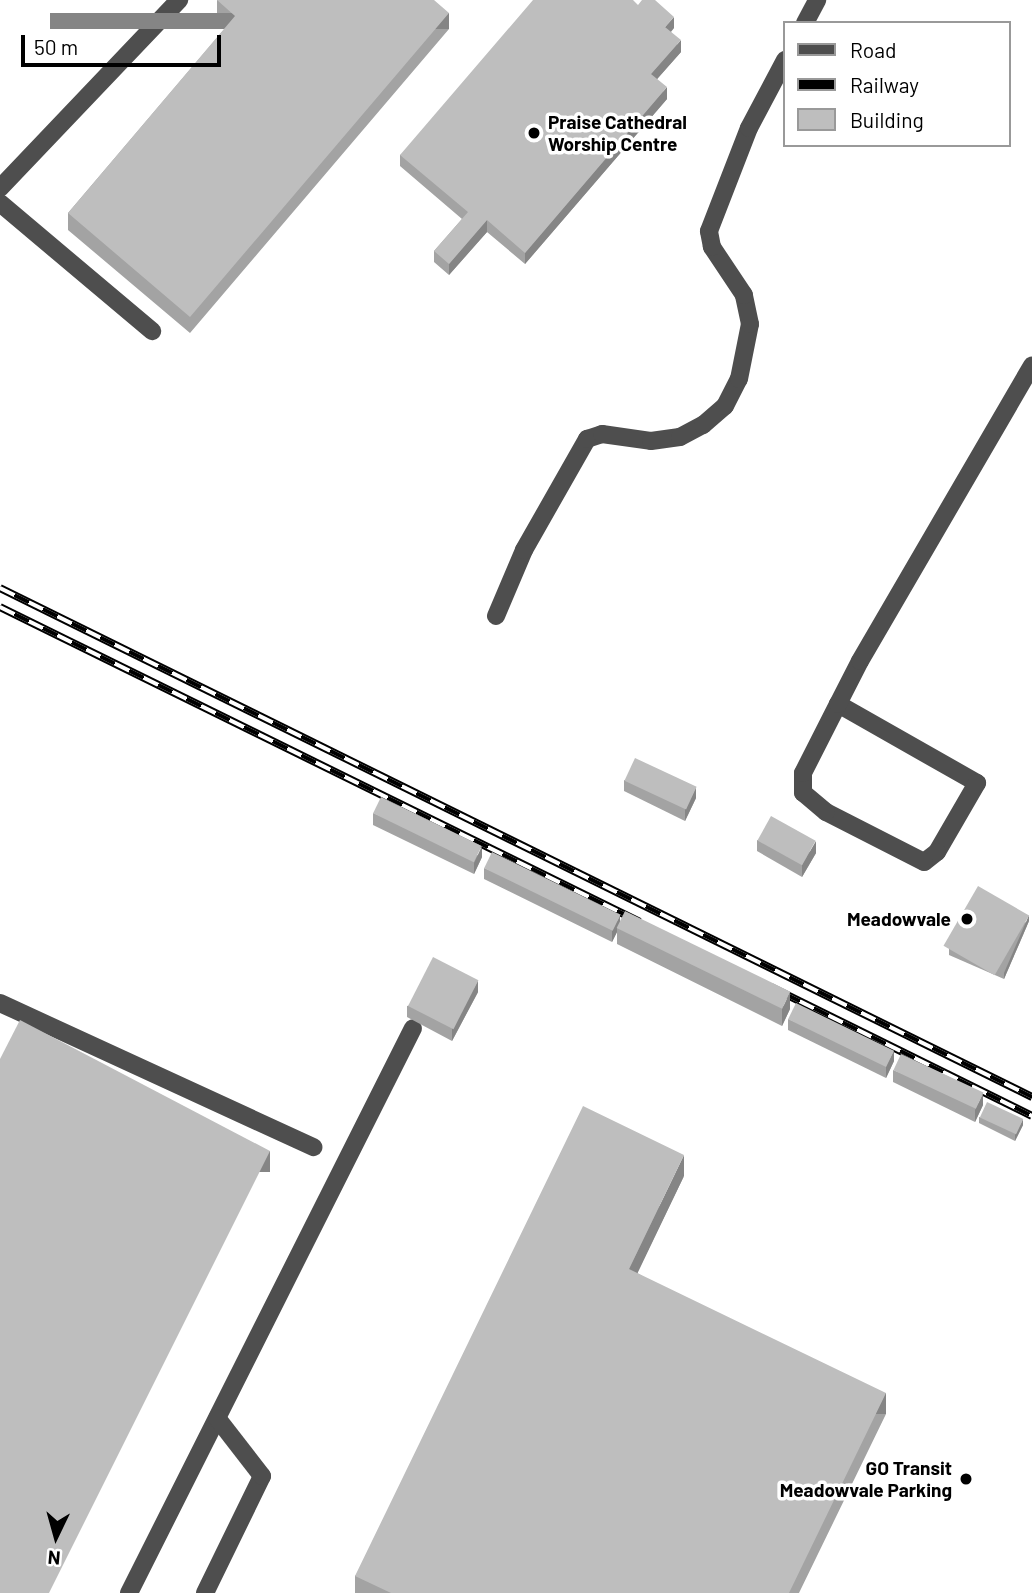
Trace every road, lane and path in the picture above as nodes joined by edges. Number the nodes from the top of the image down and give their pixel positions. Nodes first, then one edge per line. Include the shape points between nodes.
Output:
1 (179, 0) edge
2 (817, 0) edge
3 (806, 21) edge
4 (783, 64) edge
5 (0, 188) edge
6 (0, 203) edge
7 (152, 331) dead end
8 (1032, 366) edge
9 (496, 616) dead end
10 (838, 704) junction
11 (0, 1003) edge
12 (413, 1028) dead end
13 (313, 1147) dead end
14 (217, 1418) junction
15 (129, 1593) edge
16 (205, 1593) edge

1 - 5 lane
2 - 3 lane
4 - 9 lane via 749,128 709,231 712,247 732,273 748,314 746,354 725,406 680,437 651,441 602,435 587,439 524,550
6 - 7 lane
8 - 10 lane
10 - 10 lane via 977,783 937,852 924,862 826,812 803,793 803,773
11 - 13 lane
12 - 14 lane
14 - 15 lane
14 - 16 lane via 262,1476

